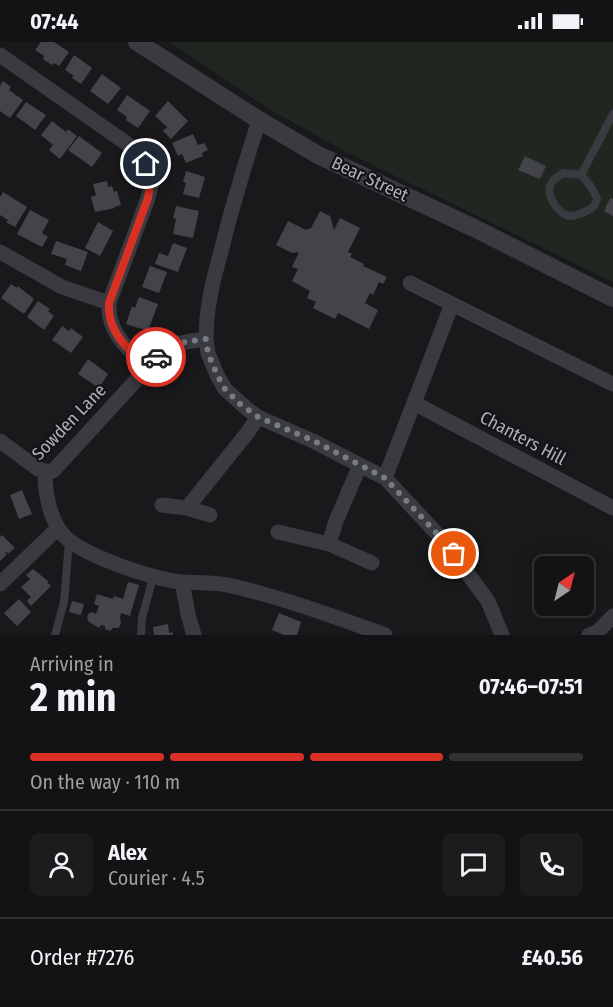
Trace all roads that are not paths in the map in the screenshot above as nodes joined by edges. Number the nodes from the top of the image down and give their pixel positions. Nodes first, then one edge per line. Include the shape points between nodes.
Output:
1 (137, 42) edge
2 (0, 55) edge
3 (613, 114) edge
4 (259, 120) junction
5 (581, 175) junction
6 (0, 252) edge
7 (410, 283) dead end
8 (613, 298) edge
9 (109, 303) junction
10 (452, 304) junction
11 (206, 339) junction
12 (147, 368) junction
13 (613, 384) edge
14 (414, 403) junction
15 (258, 417) junction
16 (0, 441) edge
17 (360, 465) junction
18 (45, 471) junction
19 (385, 478) junction
20 (162, 505) dead end
21 (187, 508) junction
22 (613, 508) edge
23 (210, 515) dead end
24 (58, 528) junction
25 (278, 532) dead end
26 (69, 541) junction
27 (329, 544) junction
28 (372, 563) dead end
29 (153, 577) junction
30 (182, 582) junction
31 (0, 584) edge
32 (613, 616) edge
33 (55, 635) edge
34 (141, 635) edge
35 (194, 635) edge
36 (385, 635) edge
37 (502, 635) edge
38 (589, 635) edge

1 - 4 street, Bear Street
2 - 9 street via 126,143 146,164 151,178 148,198
3 - 5 lane
4 - 8 street, Bear Street via 318,155
4 - 11 street via 212,283
5 - 5 lane via 595,193 596,204 586,212 567,215 551,199 551,183 564,173
6 - 9 street via 62,287
7 - 10 street
9 - 12 street via 116,334
10 - 13 street
10 - 14 street
11 - 12 street, Sowden Lane via 169,347
11 - 15 street via 211,361 225,389
12 - 18 street, Sowden Lane via 61,465
14 - 19 street
14 - 22 street, Chanters Hill
15 - 17 street
15 - 21 street
16 - 18 street
17 - 19 street
17 - 27 street
18 - 24 street, Sowden Lane via 48,502
19 - 37 street via 442,539 488,601
20 - 21 street
21 - 23 street
24 - 26 street, Sowden Lane
24 - 31 street
25 - 27 street
26 - 29 street, Sowden Lane
26 - 33 lane via 64,602
27 - 28 street
29 - 30 street, Sowden Lane
29 - 34 lane
30 - 35 street
30 - 36 street, Sowden Lane via 232,586
32 - 38 street

